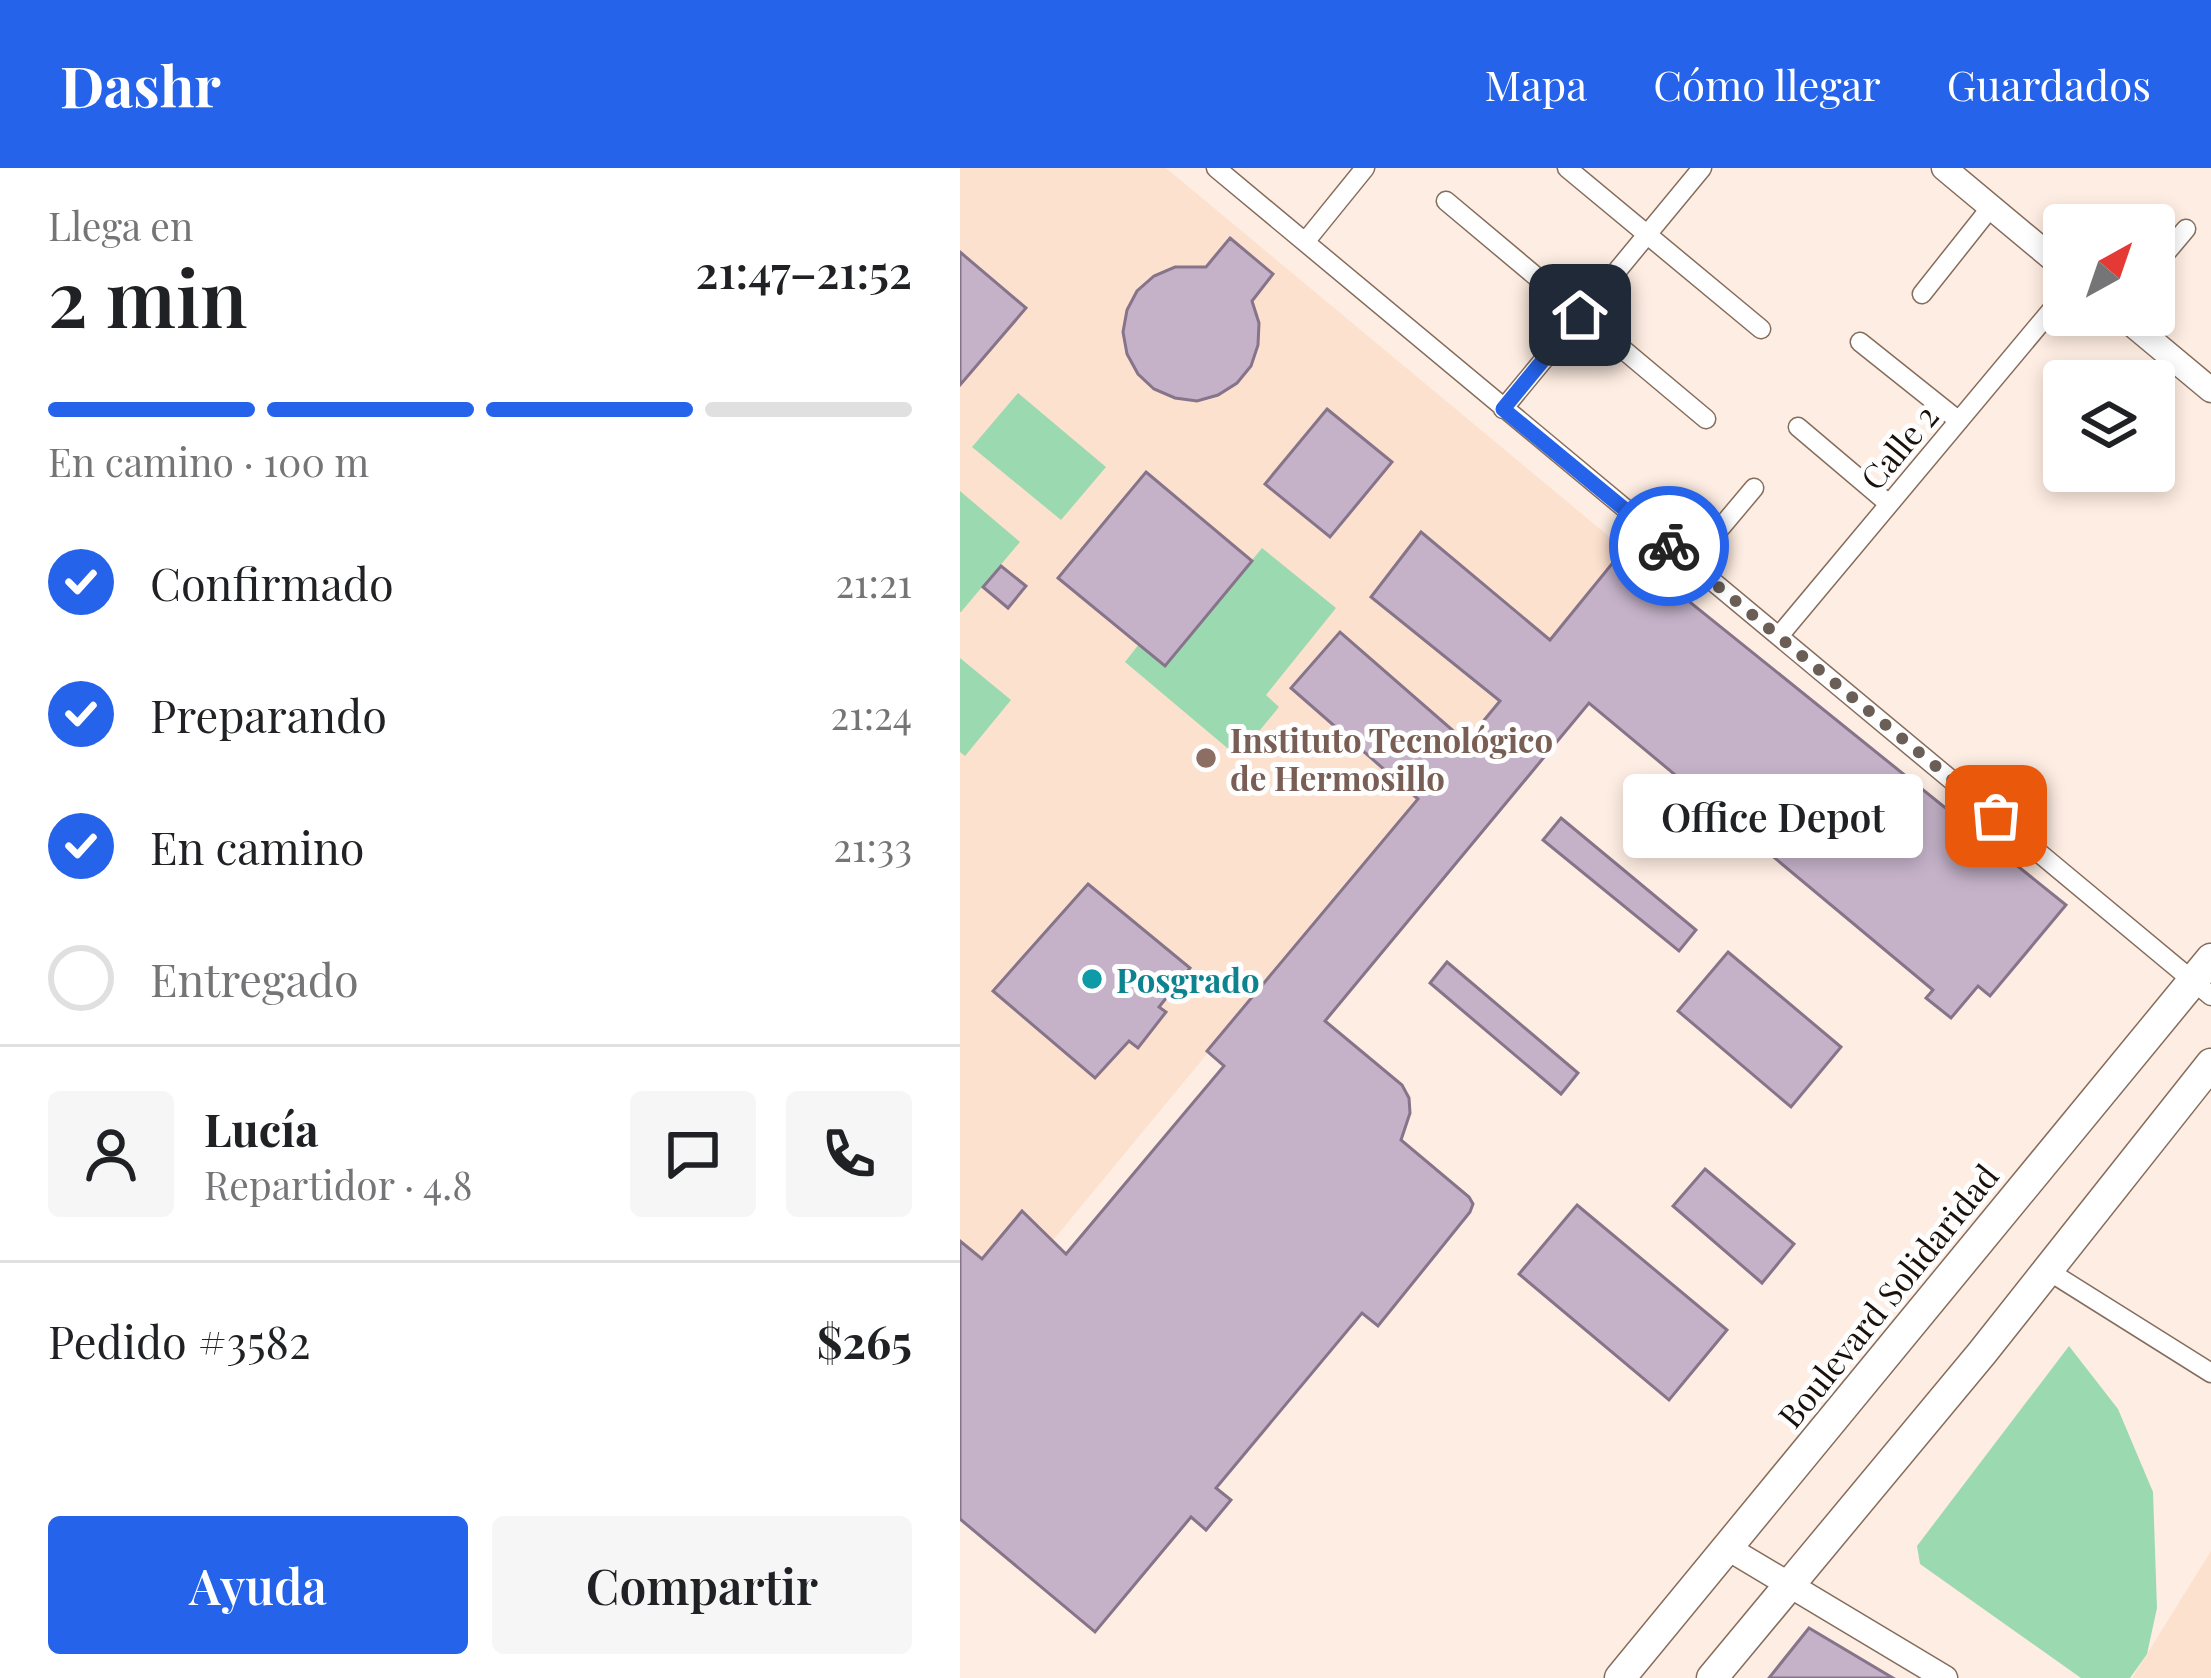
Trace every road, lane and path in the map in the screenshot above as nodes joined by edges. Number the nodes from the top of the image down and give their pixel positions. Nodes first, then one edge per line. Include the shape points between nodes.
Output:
1 (1365, 168) edge
2 (1567, 168) edge
3 (1702, 168) edge
4 (1944, 168) edge
5 (1220, 169) edge
6 (1446, 201) dead end
7 (1991, 207) junction
8 (2186, 229) dead end
9 (1646, 235) junction
10 (1305, 242) junction
11 (2175, 242) edge
12 (2043, 250) edge
13 (1922, 294) dead end
14 (1580, 315) junction
15 (2043, 320) edge
16 (1761, 329) dead end
17 (2146, 336) edge
18 (1859, 342) dead end
19 (2211, 390) edge
20 (1503, 409) junction
21 (1706, 419) dead end
22 (1959, 421) junction
23 (1798, 428) dead end
24 (1754, 488) dead end
25 (1889, 504) junction
26 (1691, 563) junction
27 (1779, 636) junction
28 (2205, 979) edge
29 (2211, 1064) edge
30 (2047, 1270) junction
31 (2211, 1373) edge
32 (1726, 1547) junction
33 (1789, 1586) junction
34 (1620, 1678) edge
35 (1712, 1678) edge
36 (1945, 1678) edge

1 - 10 street
2 - 9 street
3 - 9 street
4 - 7 street
5 - 10 street
6 - 14 street
7 - 12 street
7 - 13 street
8 - 11 street
9 - 14 street
9 - 16 street
10 - 20 street
14 - 20 street
14 - 21 street
15 - 22 street, Calle 2
17 - 19 street
18 - 22 street
20 - 26 street
22 - 25 street, Calle 2
23 - 25 street
24 - 26 street
25 - 27 street, Calle 2
26 - 27 street
27 - 28 street
28 - 32 main road, Boulevard Solidaridad
29 - 30 main road
30 - 31 street
30 - 33 main road
32 - 33 street
32 - 34 main road, Boulevard Solidaridad
33 - 35 main road
33 - 36 street

